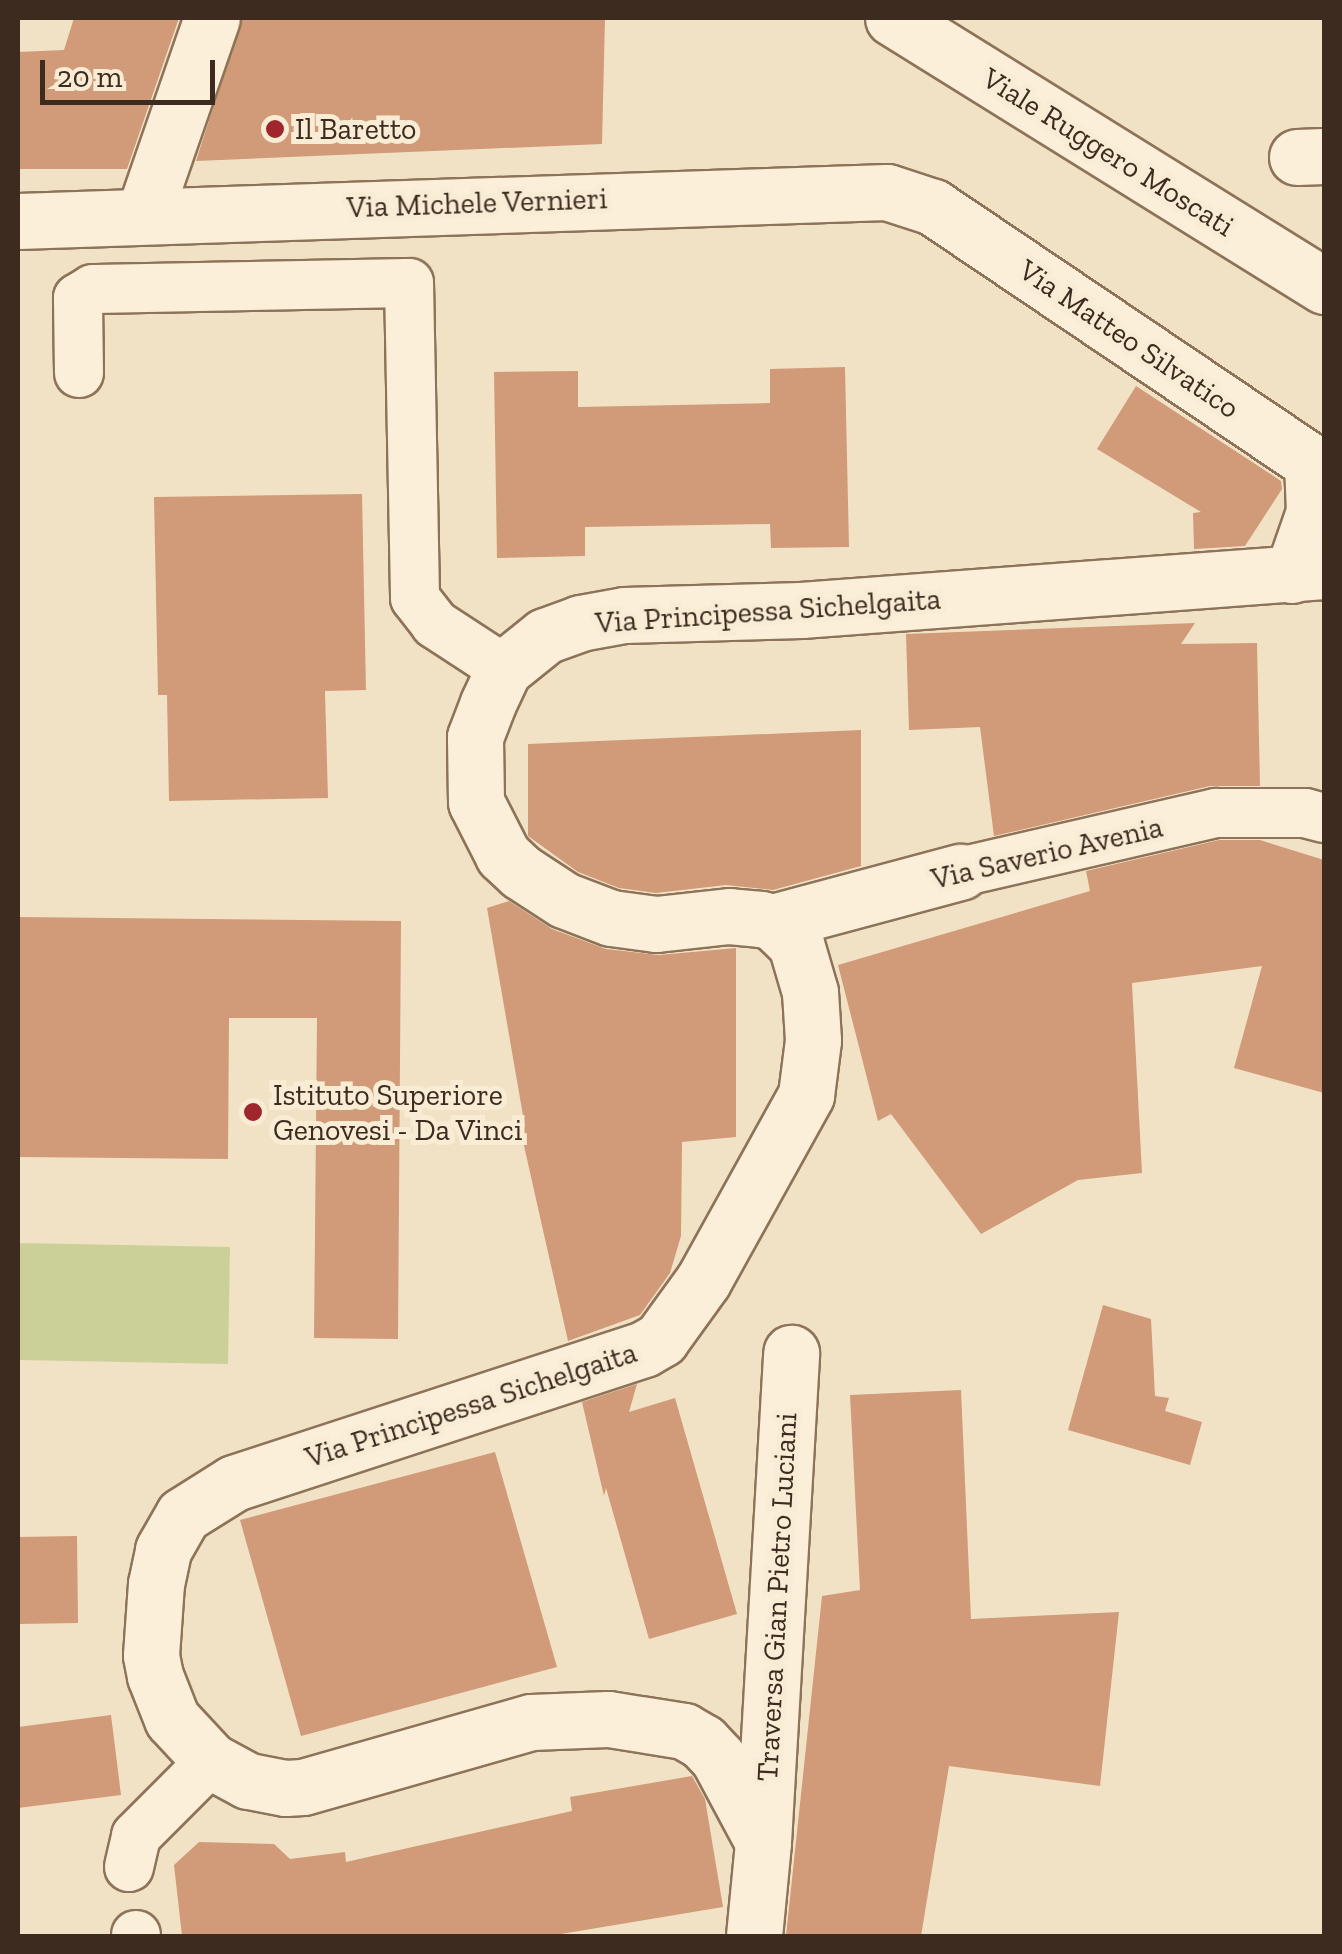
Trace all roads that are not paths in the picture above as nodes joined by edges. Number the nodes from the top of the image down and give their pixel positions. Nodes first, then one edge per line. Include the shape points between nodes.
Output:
1 (212, 18) edge
2 (893, 18) edge
3 (933, 208) joint
4 (144, 214) junction
5 (18, 221) edge
6 (1324, 286) edge
7 (78, 373) dead end
8 (1318, 467) edge
9 (1308, 573) edge
10 (504, 670) junction
11 (1324, 818) edge
12 (960, 872) joint
13 (773, 922) junction
14 (791, 1353) dead end
15 (211, 1761) junction
16 (763, 1842) junction
17 (130, 1867) dead end
18 (754, 1936) edge

1 - 4 street
2 - 6 street, Viale Ruggero Moscati
3 - 4 street, Via Michele Vernieri via 906,196 860,190
3 - 8 street, Via Matteo Silvatico
4 - 5 street, Via Michele Vernieri
7 - 10 street via 78,298 93,289 409,283 415,598 435,624
8 - 9 street, Via Principessa Sichelgaita
9 - 10 street, Via Principessa Sichelgaita via 801,610 624,615 546,636
10 - 13 street, Via Principessa Sichelgaita via 476,737 473,768 476,802 490,833 521,872 564,900 636,923 729,916
11 - 12 street, Via Saverio Avenia via 1216,812
12 - 13 street, Via Saverio Avenia
13 - 15 street, Via Principessa Sichelgaita via 796,944 807,972 812,1040 806,1095 703,1282 661,1340 234,1483 207,1496 171,1531 156,1584 153,1666 172,1719
14 - 16 street, Traversa Gian Pietro Luciani
15 - 16 street, Via Principessa Sichelgaita via 248,1781 304,1786 531,1722 657,1724 703,1742 718,1758
15 - 17 street via 136,1836
16 - 18 street

